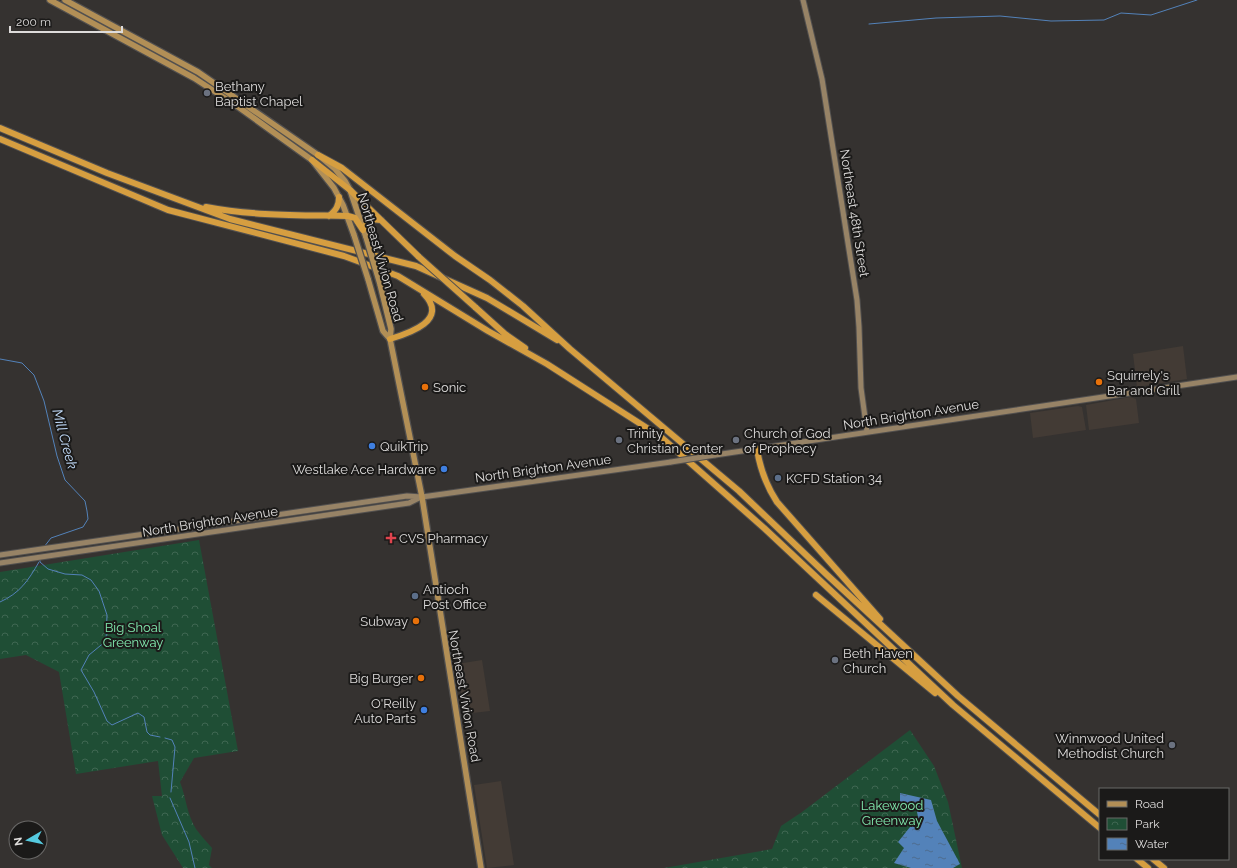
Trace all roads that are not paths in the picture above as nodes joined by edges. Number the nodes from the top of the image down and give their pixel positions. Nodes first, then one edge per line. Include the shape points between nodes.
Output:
1 (50, 0) edge
2 (65, 0) edge
3 (803, 0) edge
4 (0, 128) edge
5 (0, 138) edge
6 (318, 155) junction
7 (312, 160) junction
8 (350, 190) junction
9 (339, 197) junction
10 (192, 205) junction
11 (329, 216) junction
12 (348, 216) junction
13 (381, 220) junction
14 (363, 230) junction
15 (419, 288) junction
16 (390, 339) junction
17 (570, 349) junction
18 (547, 364) junction
19 (1237, 377) edge
20 (868, 432) junction
21 (757, 449) junction
22 (422, 497) junction
23 (0, 555) edge
24 (0, 563) edge
25 (816, 595) dead end
26 (898, 640) junction
27 (953, 705) junction
28 (1099, 814) edge
29 (1099, 827) edge
30 (1138, 860) edge
31 (1154, 860) edge
32 (481, 868) edge
33 (1148, 868) edge
34 (1164, 868) edge

1 - 7 main road, Northeast Vivion Road via 194,78
2 - 6 main road, Northeast Vivion Road via 198,72
3 - 20 main road, Northeast 48th Street via 822,79 857,300 861,388
4 - 10 highway
5 - 15 highway via 168,210 344,256 398,276
6 - 8 main road, Northeast Vivion Road via 335,169
6 - 17 highway via 342,168 501,289
7 - 8 highway
7 - 9 main road, Northeast Vivion Road
8 - 13 highway
8 - 14 main road, Northeast Vivion Road
9 - 11 highway via 336,210
9 - 12 main road, Northeast Vivion Road
10 - 11 highway via 228,211
10 - 17 highway via 230,219 416,266 487,298
11 - 12 highway
12 - 14 highway via 355,218
12 - 16 main road, Northeast Vivion Road, bridge via 383,330
13 - 14 highway via 372,219
13 - 18 highway, bridge via 506,334
14 - 16 main road, Northeast Vivion Road, bridge via 380,284 391,329
15 - 16 highway via 431,304 430,318 416,329
15 - 18 highway
16 - 22 main road, Northeast Vivion Road
17 - 26 highway via 739,491
18 - 27 highway via 661,437 764,528
19 - 20 main road, North Brighton Avenue
20 - 21 main road, North Brighton Avenue
21 - 22 main road, North Brighton Avenue, bridge
21 - 26 highway via 762,474 777,502
22 - 23 main road, North Brighton Avenue via 407,496
22 - 24 main road, North Brighton Avenue via 409,503
22 - 32 main road, Northeast Vivion Road
25 - 27 highway via 939,697
26 - 28 highway via 958,696
27 - 29 highway
30 - 33 highway
31 - 34 highway

